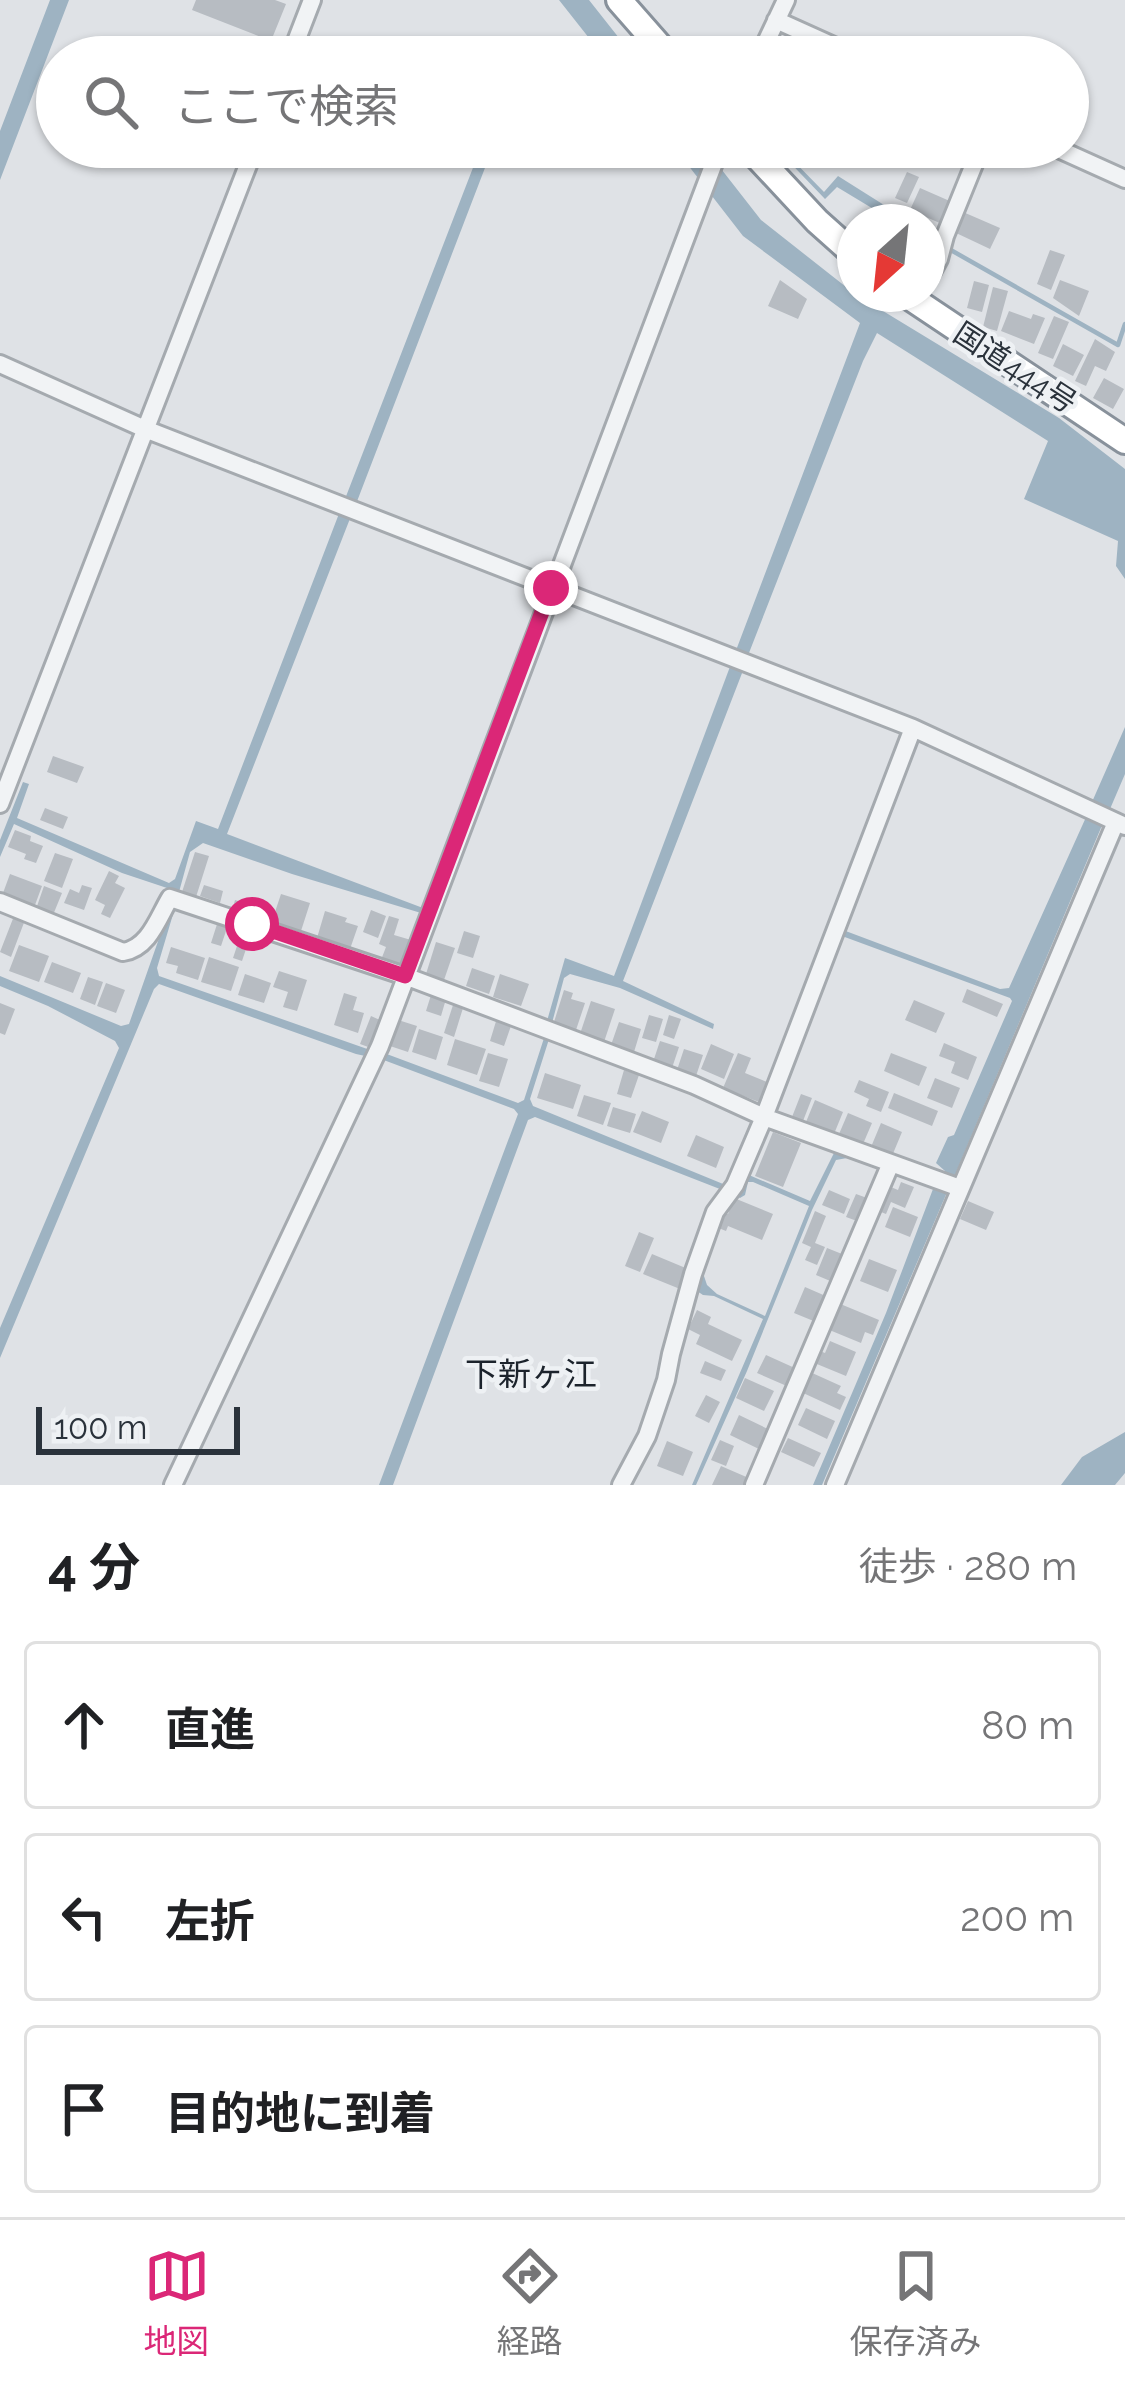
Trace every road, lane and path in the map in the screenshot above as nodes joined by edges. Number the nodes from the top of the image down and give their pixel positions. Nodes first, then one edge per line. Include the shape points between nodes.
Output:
1 (312, 0) edge
2 (619, 0) edge
3 (786, 0) edge
4 (776, 20) junction
5 (298, 36) edge
6 (651, 36) edge
7 (769, 36) edge
8 (811, 36) edge
9 (1089, 163) edge
10 (247, 168) edge
11 (711, 168) edge
12 (768, 168) edge
13 (973, 168) edge
14 (1125, 179) edge
15 (945, 236) edge
16 (837, 238) edge
17 (945, 312) edge
18 (0, 364) edge
19 (145, 429) junction
20 (1124, 437) edge
21 (551, 588) junction
22 (913, 728) junction
23 (0, 804) edge
24 (1121, 824) edge
25 (0, 902) edge
26 (405, 976) junction
27 (764, 1117) junction
28 (891, 1163) junction
29 (960, 1188) junction
30 (172, 1485) edge
31 (621, 1485) edge
32 (754, 1485) edge
33 (835, 1485) edge

1 - 5 street
2 - 6 highway
3 - 4 street
4 - 7 street
4 - 8 street
9 - 14 street
10 - 19 street
11 - 21 street
12 - 16 highway
13 - 15 street
17 - 20 highway, 国道444号
18 - 19 street
19 - 21 street
19 - 23 street
21 - 22 street
21 - 26 street
22 - 24 street
22 - 27 street
24 - 29 street
25 - 26 street via 123,952 145,941 170,898
26 - 27 street
26 - 30 street via 368,1076
27 - 28 street
27 - 31 street via 715,1212 647,1436
28 - 29 street
28 - 32 street
29 - 33 street

